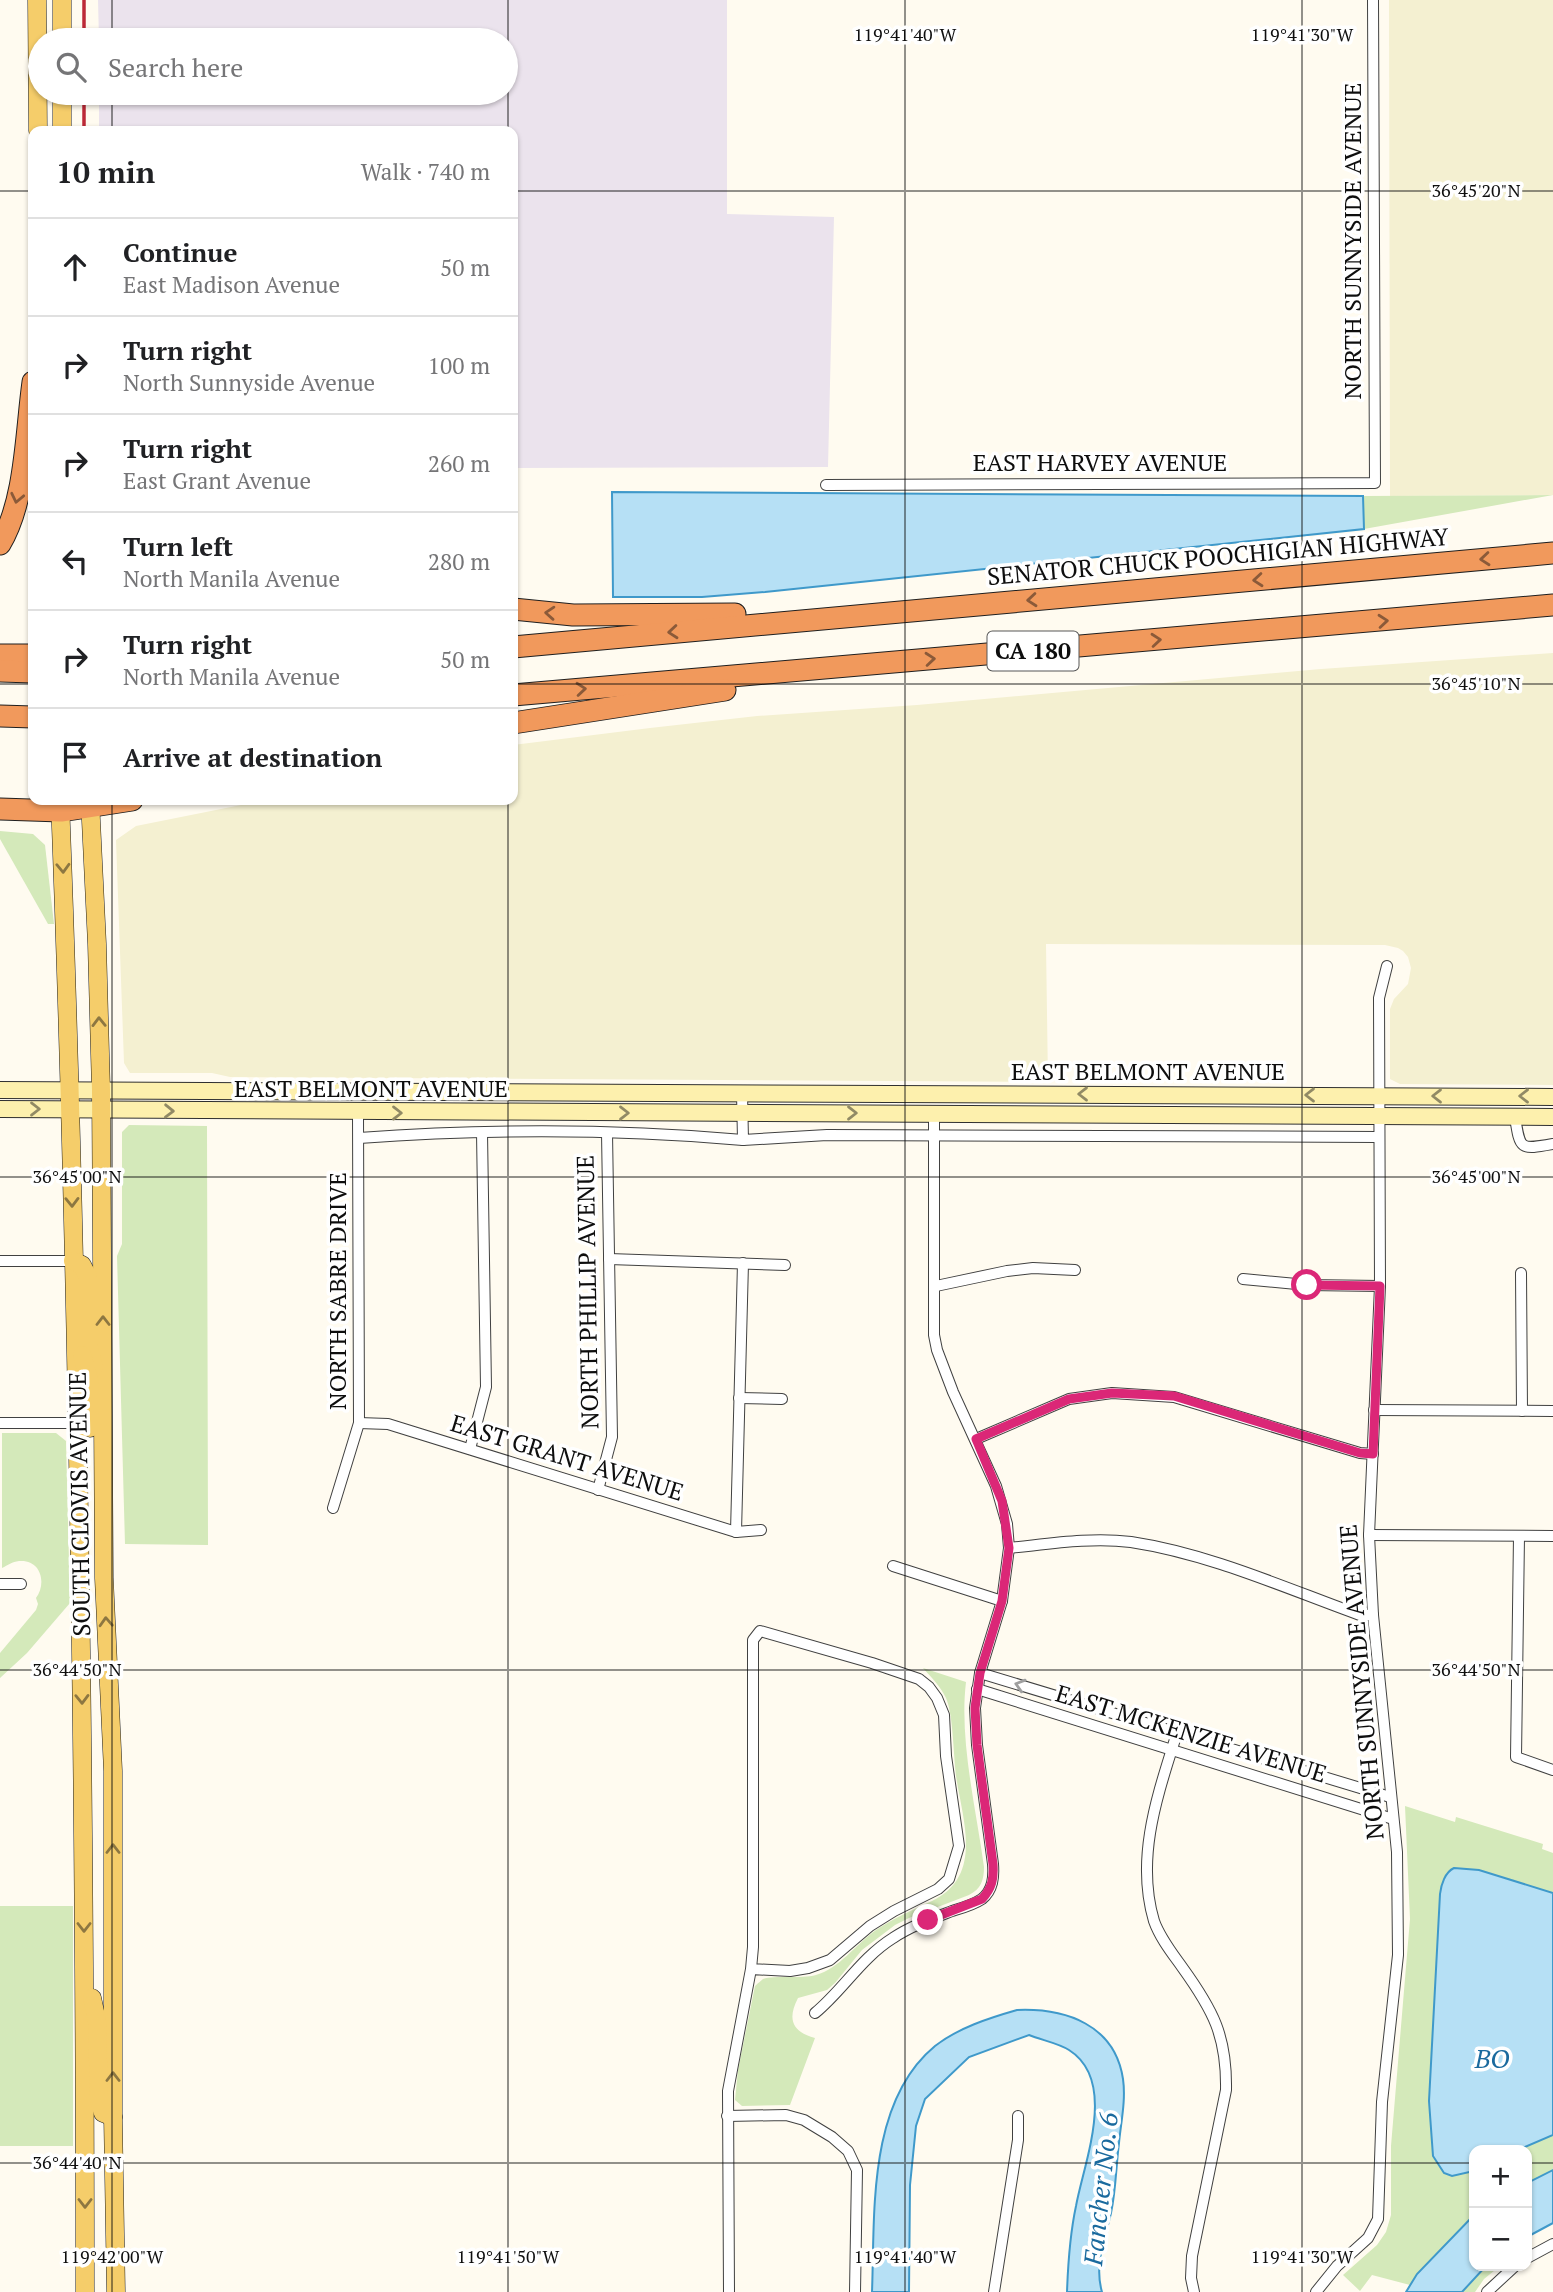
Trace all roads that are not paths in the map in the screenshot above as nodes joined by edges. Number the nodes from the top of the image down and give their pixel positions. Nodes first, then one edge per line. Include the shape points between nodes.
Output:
1 (37, 0) edge
2 (62, 0) edge
3 (1373, 0) edge
4 (37, 28) edge
5 (62, 28) edge
6 (38, 105) edge
7 (62, 105) edge
8 (38, 126) edge
9 (62, 126) edge
10 (28, 420) edge
11 (1375, 483) joint
12 (826, 485) dead end
13 (0, 544) edge
14 (1553, 553) edge
15 (1553, 605) edge
16 (518, 610) edge
17 (888, 614) junction
18 (518, 647) edge
19 (0, 655) edge
20 (28, 655) edge
21 (896, 662) junction
22 (0, 671) edge
23 (28, 672) edge
24 (518, 695) edge
25 (0, 716) edge
26 (28, 717) edge
27 (518, 722) edge
28 (60, 805) edge
29 (90, 805) edge
30 (0, 808) edge
31 (1387, 966) dead end
32 (0, 1090) edge
33 (69, 1090) junction
34 (101, 1090) junction
35 (742, 1093) junction
36 (1378, 1096) junction
37 (1553, 1097) edge
38 (0, 1110) edge
39 (70, 1110) junction
40 (101, 1110) junction
41 (358, 1113) junction
42 (743, 1113) junction
43 (934, 1113) junction
44 (1379, 1115) junction
45 (1515, 1117) junction
46 (1553, 1117) edge
47 (482, 1133) junction
48 (607, 1133) junction
49 (934, 1136) junction
50 (1378, 1136) junction
51 (359, 1138) junction
52 (743, 1140) junction
53 (1553, 1144) edge
54 (609, 1259) junction
55 (0, 1261) edge
56 (73, 1261) junction
57 (743, 1264) junction
58 (786, 1265) dead end
59 (1075, 1270) dead end
60 (1521, 1273) dead end
61 (1243, 1279) dead end
62 (936, 1286) junction
63 (1380, 1286) junction
64 (75, 1332) junction
65 (102, 1394) junction
66 (739, 1398) junction
67 (782, 1399) dead end
68 (1374, 1410) junction
69 (1522, 1411) junction
70 (1553, 1411) edge
71 (0, 1423) edge
72 (77, 1423) junction
73 (359, 1423) junction
74 (976, 1439) junction
75 (470, 1449) junction
76 (1373, 1454) junction
77 (103, 1482) junction
78 (598, 1490) junction
79 (333, 1508) dead end
80 (761, 1530) dead end
81 (736, 1532) junction
82 (1369, 1535) junction
83 (1519, 1536) junction
84 (1553, 1536) edge
85 (1009, 1548) junction
86 (893, 1566) dead end
87 (0, 1584) edge
88 (21, 1584) dead end
89 (1002, 1601) junction
90 (1373, 1615) junction
91 (980, 1673) junction
92 (977, 1689) junction
93 (1177, 1733) junction
94 (1171, 1750) junction
95 (1553, 1770) edge
96 (1390, 1797) junction
97 (1393, 1819) junction
98 (85, 1967) junction
99 (751, 1969) junction
100 (815, 2013) dead end
101 (727, 2116) junction
102 (1018, 2116) dead end
103 (113, 2117) junction
104 (1553, 2244) edge
105 (1532, 2255) edge
106 (1510, 2271) edge
107 (85, 2292) edge
108 (116, 2292) edge
109 (729, 2292) edge
110 (855, 2292) edge
111 (993, 2292) edge
112 (1194, 2292) edge
113 (1316, 2292) edge
114 (1487, 2292) edge

1 - 4 main road
2 - 5 main road
3 - 11 street, NORTH SUNNYSIDE AVENUE
6 - 8 main road
7 - 9 main road
10 -> 13 highway via 19,489
11 - 12 street, EAST HARVEY AVENUE
14 -> 17 highway, SENATOR CHUCK POOCHIGIAN HIGHWAY / CA 180
21 -> 15 highway, CA 180
17 -> 16 highway via 573,615
17 -> 18 highway, CA 180
19 - 20 highway
24 -> 21 highway, CA 180
21 - 27 highway
22 - 23 highway
25 - 26 highway
28 - 30 highway
28 -> 33 main road, SOUTH CLOVIS AVENUE
34 -> 29 main road, SOUTH CLOVIS AVENUE
31 - 36 street, NORTH SUNNYSIDE AVENUE via 1379,998
32 - 33 street, EAST BELMONT AVENUE
33 - 34 street, EAST BELMONT AVENUE
33 - 39 main road, SOUTH CLOVIS AVENUE
34 - 35 street, EAST BELMONT AVENUE
34 - 40 main road, SOUTH CLOVIS AVENUE
36 -> 35 street, EAST BELMONT AVENUE
35 - 42 street
37 -> 36 street, EAST BELMONT AVENUE
36 - 44 street, NORTH SUNNYSIDE AVENUE
38 -> 39 street, EAST BELMONT AVENUE
39 - 40 street, EAST BELMONT AVENUE
39 -> 56 main road, SOUTH CLOVIS AVENUE
40 -> 41 street, EAST BELMONT AVENUE
65 -> 40 main road, SOUTH CLOVIS AVENUE
41 -> 42 street, EAST BELMONT AVENUE
41 - 51 street, NORTH SABRE DRIVE
42 -> 43 street, EAST BELMONT AVENUE
42 - 52 street
43 - 44 street, EAST BELMONT AVENUE
43 - 49 street
44 - 45 street, EAST BELMONT AVENUE
44 - 50 street, NORTH SUNNYSIDE AVENUE
45 - 46 street, EAST BELMONT AVENUE
45 - 53 street via 1523,1146
47 - 48 street
47 - 51 street
47 - 75 street via 486,1387
48 - 52 street
48 - 54 street, NORTH PHILLIP AVENUE
49 - 50 street
49 - 52 street
49 - 62 street
50 - 63 street, NORTH SUNNYSIDE AVENUE
51 - 73 street, NORTH SABRE DRIVE
54 - 57 street
54 - 78 street, NORTH PHILLIP AVENUE via 612,1437
55 - 56 street
56 - 64 main road, SOUTH CLOVIS AVENUE
56 - 65 main road via 82,1265 88,1277 88,1345
57 - 58 street
57 - 66 street
59 - 62 street via 1007,1270
60 - 69 street
61 - 63 street
62 - 74 street via 937,1350
63 - 68 street, NORTH SUNNYSIDE AVENUE
64 - 72 main road, SOUTH CLOVIS AVENUE
64 - 77 main road via 90,1384 91,1470 95,1479
65 - 77 main road, SOUTH CLOVIS AVENUE
66 - 67 street
66 - 81 street
68 - 69 street
68 - 76 street, NORTH SUNNYSIDE AVENUE
69 - 70 street
71 - 72 street
72 -> 98 main road, SOUTH CLOVIS AVENUE
73 - 75 street, EAST GRANT AVENUE via 388,1424
73 - 79 street, NORTH SABRE DRIVE
74 - 76 street via 1069,1399 1112,1393 1174,1396
74 - 85 street via 1002,1501
75 - 78 street, EAST GRANT AVENUE
76 - 82 street, NORTH SUNNYSIDE AVENUE
103 -> 77 main road, SOUTH CLOVIS AVENUE via 113,1771
78 - 81 street, EAST GRANT AVENUE
80 - 81 street, EAST GRANT AVENUE
82 - 83 street
82 - 90 street, NORTH SUNNYSIDE AVENUE
83 - 84 street
83 - 95 street via 1516,1757
85 - 89 street
85 - 90 street via 1097,1540 1140,1544 1193,1556 1360,1615
86 - 89 street
87 - 88 street
89 - 91 street
90 - 96 street, NORTH SUNNYSIDE AVENUE
91 - 92 street
93 -> 91 street, EAST MCKENZIE AVENUE
92 - 94 street, EAST MCKENZIE AVENUE
92 - 100 street via 977,1745 993,1864 991,1887 982,1899 912,1927 874,1952
93 - 94 street
93 - 96 street, EAST MCKENZIE AVENUE
94 - 97 street, EAST MCKENZIE AVENUE
94 - 112 street via 1151,1820 1149,1898 1165,1944 1215,2020 1226,2066 1226,2090 1192,2256
96 - 97 street, NORTH SUNNYSIDE AVENUE
97 - 113 street, NORTH SUNNYSIDE AVENUE via 1399,1883 1398,1955 1382,2102 1380,2211 1368,2238
98 - 103 main road via 97,2021 99,2101 103,2113
98 -> 107 main road, SOUTH CLOVIS AVENUE
99 - 99 street via 752,1640 760,1631 872,1663 929,1687 944,1714 959,1846 948,1879 938,1889 870,1926 830,1960 808,1969
99 - 101 street via 730,2070
101 - 109 street
101 - 110 street via 786,2115 804,2120 848,2151 857,2170
102 - 111 street
103 - 108 main road, SOUTH CLOVIS AVENUE
104 - 105 street
106 - 114 street

